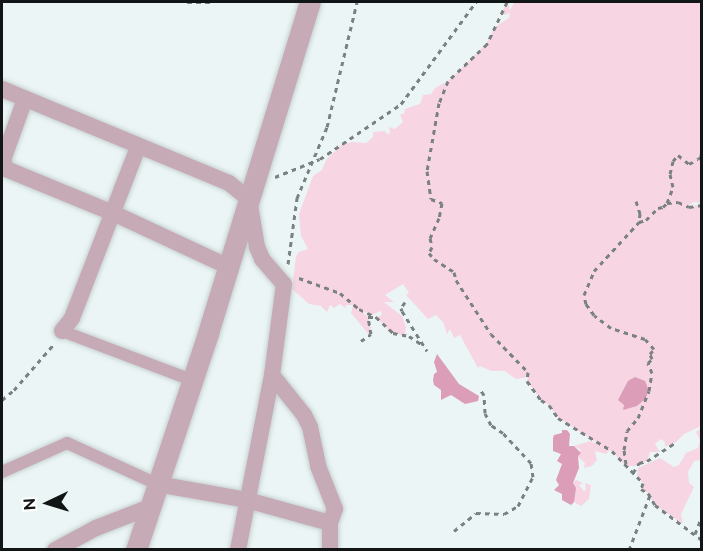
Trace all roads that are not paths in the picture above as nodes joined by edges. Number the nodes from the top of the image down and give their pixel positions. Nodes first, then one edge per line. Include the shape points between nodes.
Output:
1 (310, 2) edge
2 (2, 89) edge
3 (25, 99) junction
4 (138, 147) junction
5 (3, 165) edge
6 (252, 192) junction
7 (113, 213) junction
8 (229, 267) junction
9 (62, 331) joint
10 (272, 375) junction
11 (192, 380) junction
12 (2, 472) edge
13 (157, 484) junction
14 (247, 500) junction
15 (150, 507) junction
16 (330, 523) junction
17 (55, 549) edge
18 (136, 549) edge
19 (238, 549) edge
20 (330, 549) edge

1 - 6 street
2 - 3 street
3 - 4 street
3 - 5 street
4 - 6 street
4 - 7 street
5 - 7 street
6 - 8 street
6 - 10 street via 257,246 262,259 291,277
7 - 8 street
7 - 9 street via 72,318
8 - 11 street
9 - 11 street
10 - 14 street
10 - 16 street via 310,427 318,466 333,501
11 - 13 street
12 - 13 street via 67,443
13 - 14 street
13 - 15 street
14 - 16 street
14 - 19 street
15 - 17 street
15 - 18 street
16 - 20 street

